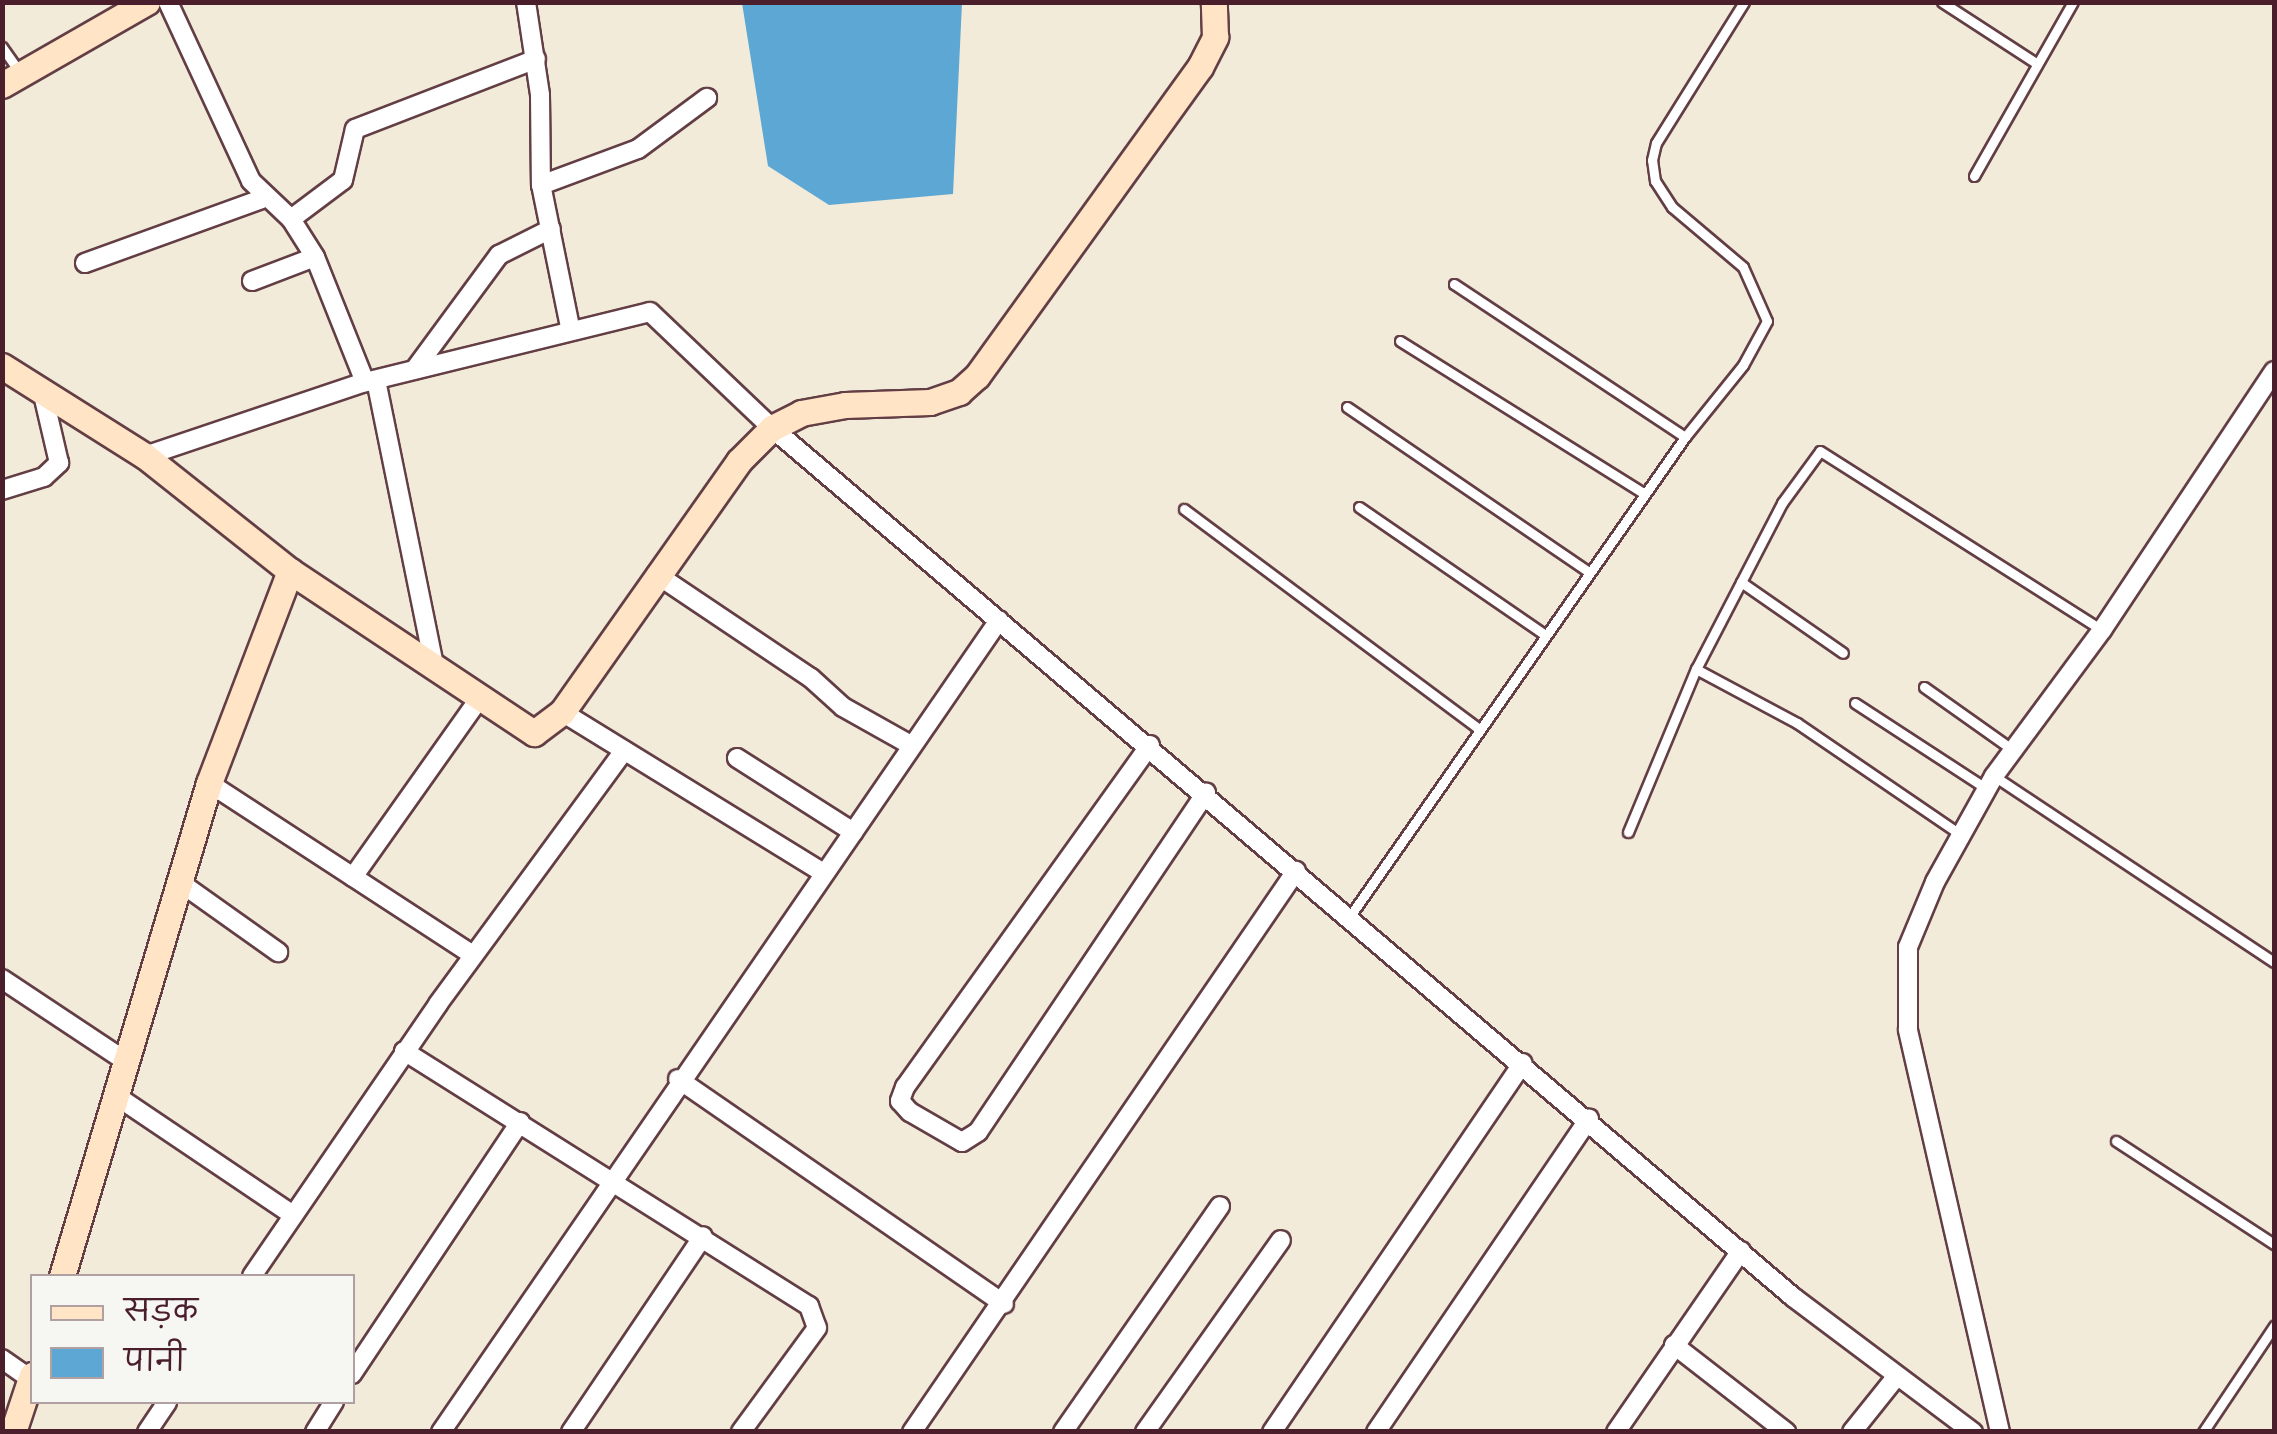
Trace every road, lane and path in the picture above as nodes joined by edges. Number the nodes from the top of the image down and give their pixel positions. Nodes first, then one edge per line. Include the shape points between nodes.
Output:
1 (147, 2) edge
2 (168, 2) edge
3 (526, 2) edge
4 (1214, 2) edge
5 (1744, 2) edge
6 (1942, 2) edge
7 (2073, 2) edge
8 (2, 47) edge
9 (536, 59) junction
10 (2036, 63) junction
11 (12, 80) edge
12 (707, 98) dead end
13 (1974, 176) dead end
14 (542, 185) junction
15 (262, 198) junction
16 (291, 219) junction
17 (550, 229) junction
18 (315, 257) junction
19 (85, 264) dead end
20 (252, 282) dead end
21 (1454, 284) dead end
22 (570, 328) junction
23 (1400, 340) dead end
24 (2, 366) edge
25 (416, 369) junction
26 (2274, 370) edge
27 (370, 381) junction
28 (43, 394) junction
29 (1347, 407) dead end
30 (772, 428) junction
31 (1685, 437) junction
32 (144, 456) junction
33 (2, 490) edge
34 (1644, 494) junction
35 (1359, 507) dead end
36 (1184, 509) dead end
37 (290, 571) junction
38 (1589, 572) junction
39 (656, 574) junction
40 (1742, 582) junction
41 (999, 620) junction
42 (2102, 630) junction
43 (1545, 635) junction
44 (1843, 653) dead end
45 (434, 664) junction
46 (1696, 669) junction
47 (1924, 687) dead end
48 (482, 696) junction
49 (1855, 703) dead end
50 (562, 712) junction
51 (1480, 729) junction
52 (910, 744) junction
53 (1150, 744) junction
54 (2014, 750) junction
55 (624, 751) junction
56 (737, 758) dead end
57 (1990, 782) junction
58 (209, 783) junction
59 (1206, 793) junction
60 (853, 832) junction
61 (1628, 832) dead end
62 (1961, 835) junction
63 (1296, 871) junction
64 (822, 872) junction
65 (354, 877) junction
66 (178, 881) junction
67 (1350, 916) junction
68 (278, 952) dead end
69 (474, 956) junction
70 (2274, 962) edge
71 (2, 979) edge
72 (404, 1051) junction
73 (124, 1060) junction
74 (1524, 1063) junction
75 (678, 1079) junction
76 (116, 1095) junction
77 (1589, 1118) junction
78 (520, 1122) junction
79 (2116, 1141) dead end
80 (612, 1178) junction
81 (1220, 1206) dead end
82 (293, 1216) junction
83 (704, 1236) junction
84 (1281, 1240) dead end
85 (2274, 1244) edge
86 (1741, 1251) junction
87 (63, 1274) edge
88 (253, 1274) edge
89 (1004, 1304) junction
90 (2274, 1326) edge
91 (1674, 1344) junction
92 (2, 1358) edge
93 (355, 1370) edge
94 (30, 1376) edge
95 (1896, 1377) junction
96 (30, 1383) edge
97 (166, 1404) edge
98 (333, 1404) edge
99 (1067, 1426) edge
100 (1626, 1428) edge
101 (13, 1432) edge
102 (147, 1432) edge
103 (314, 1432) edge
104 (442, 1432) edge
105 (571, 1432) edge
106 (741, 1432) edge
107 (912, 1432) edge
108 (1087, 1432) edge
109 (1145, 1432) edge
110 (1272, 1432) edge
111 (1376, 1432) edge
112 (1786, 1432) edge
113 (1852, 1432) edge
114 (1973, 1432) edge
115 (2000, 1432) edge
116 (2203, 1432) edge

1 - 11 street
2 - 15 street
3 - 9 street
4 - 30 street via 1214,38 1200,67 977,376 959,392 930,402 845,405 801,413
5 - 31 lane via 1652,160 1655,181 1672,207 1743,267 1767,321 1743,365
6 - 10 lane
7 - 10 lane
8 - 11 lane
9 - 14 street
9 - 16 street via 355,129 342,180
10 - 13 lane
12 - 14 street via 638,149
14 - 17 street
15 - 16 street
15 - 19 street
16 - 18 street
17 - 22 street
17 - 25 street via 499,255
18 - 20 street
18 - 27 street
21 - 31 lane
22 - 25 street
22 - 30 street via 650,312
23 - 34 lane
24 - 28 street
25 - 27 street
26 - 42 street
27 - 32 street
27 - 45 street
28 - 32 street
28 - 33 street via 59,463 44,477
29 - 38 lane
30 - 39 street via 739,461
30 - 41 street
31 - 34 lane
32 - 37 street
34 - 38 lane
35 - 43 lane
36 - 51 lane
37 - 45 street
37 - 58 street
38 - 43 lane
39 - 50 street
39 - 52 street via 811,678 842,708
40 - 42 lane via 1782,503 1820,450
40 - 44 lane
40 - 46 lane
41 - 52 street
41 - 53 street
42 - 54 street
43 - 51 lane
45 - 48 street
46 - 61 lane
46 - 62 lane via 1797,723
47 - 54 lane
48 - 50 street via 534,732
48 - 65 street
49 - 57 lane
50 - 55 street
51 - 67 lane
52 - 60 street
53 - 59 street
53 - 59 street via 905,1087 900,1100 910,1112 962,1142 978,1132
54 - 57 street
55 - 64 street
55 - 69 street
56 - 60 street
57 - 62 street
57 - 70 lane
58 - 65 street
58 - 66 street
59 - 63 street
60 - 64 street
62 - 115 street via 1908,947 1908,1029
63 - 67 street
63 - 89 street
64 - 75 street
65 - 69 street
66 - 68 street
66 - 73 street
67 - 74 street
69 - 72 street
71 - 73 street
72 - 78 street
72 - 82 street
73 - 76 street
74 - 77 street
74 - 110 street
75 - 80 street
75 - 89 street
76 - 82 street
76 - 87 street
77 - 86 street
77 - 111 street
78 - 80 street
78 - 93 street
79 - 85 lane
80 - 83 street
80 - 104 street
81 - 99 street
82 - 88 street
83 - 105 street
83 - 106 street via 817,1316 810,1339
84 - 109 street
86 - 91 street
86 - 95 street
89 - 107 street
90 - 116 lane
91 - 100 street
91 - 112 street
92 - 94 street
95 - 113 street
95 - 114 street
96 - 101 street
97 - 102 street
98 - 103 street
99 - 108 street

